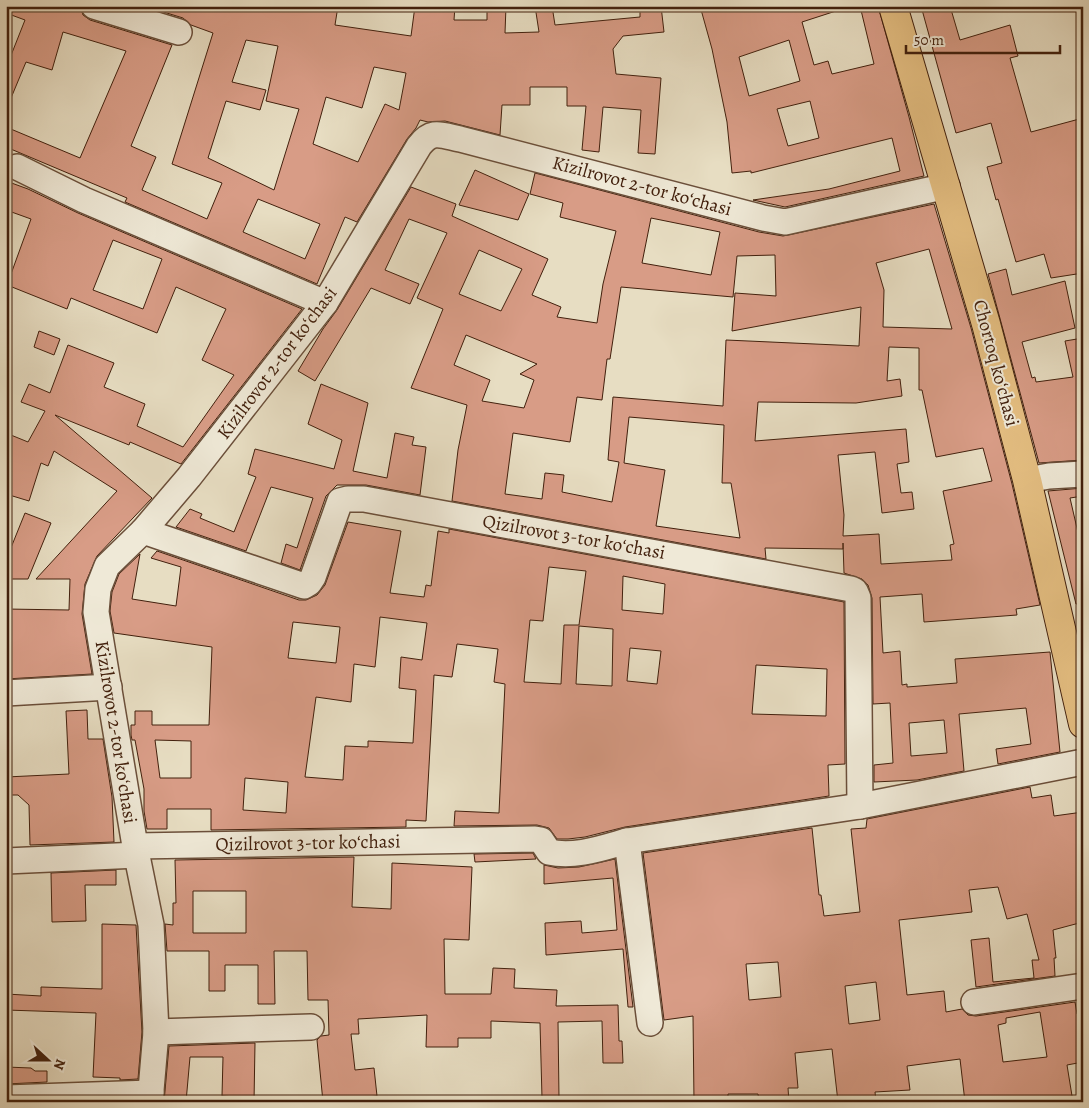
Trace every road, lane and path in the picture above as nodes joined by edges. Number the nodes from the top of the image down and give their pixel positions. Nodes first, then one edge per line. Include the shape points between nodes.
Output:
1 (94, 6) edge
2 (893, 6) edge
3 (178, 32) dead end
4 (17, 167) dead end
5 (947, 186) junction
6 (325, 303) junction
7 (1083, 474) edge
8 (1027, 480) junction
9 (143, 531) junction
10 (108, 687) junction
11 (6, 693) edge
12 (1083, 724) edge
13 (1083, 762) edge
14 (860, 806) junction
15 (627, 842) junction
16 (136, 851) junction
17 (6, 860) edge
18 (1083, 986) edge
19 (974, 1002) dead end
20 (650, 1023) dead end
21 (311, 1027) dead end
22 (156, 1032) junction
23 (151, 1097) edge
24 (6, 1098) edge

1 - 3 street
2 - 5 main road, Chortoq koʻchasi
4 - 6 street via 84,200
5 - 6 street, Kizilrovot 2-tor koʻchasi via 785,222 460,138 433,134 419,146
5 - 8 main road, Chortoq koʻchasi
6 - 9 street, Kizilrovot 2-tor koʻchasi
7 - 8 street
8 - 12 main road, Chortoq koʻchasi
9 - 10 street, Kizilrovot 2-tor koʻchasi via 107,566 98,589 96,612
9 - 14 street, Qizilrovot 3-tor koʻchasi via 304,586 313,577 340,501 364,499 851,589 858,598
10 - 11 street
10 - 16 street, Kizilrovot 2-tor koʻchasi
13 - 14 street, Qizilrovot 3-tor koʻchasi
14 - 15 street, Qizilrovot 3-tor koʻchasi
15 - 16 street, Qizilrovot 3-tor koʻchasi via 565,854 549,852 541,840 535,839
15 - 20 street
16 - 17 street, Qizilrovot 3-tor koʻchasi
16 - 22 street, Kizilrovot 2-tor koʻchasi via 151,925
18 - 19 street
21 - 22 street
22 - 23 street, Kizilrovot 2-tor koʻchasi
23 - 24 street

